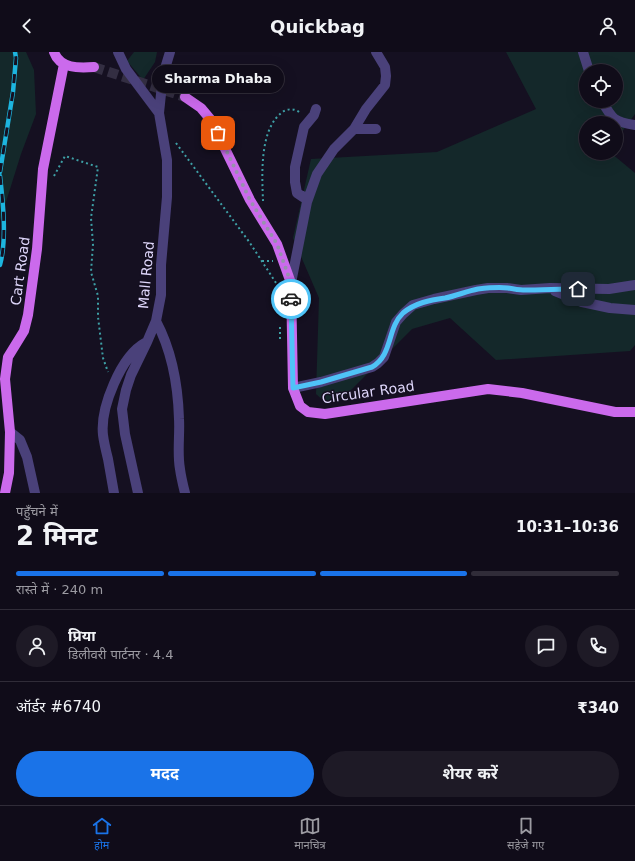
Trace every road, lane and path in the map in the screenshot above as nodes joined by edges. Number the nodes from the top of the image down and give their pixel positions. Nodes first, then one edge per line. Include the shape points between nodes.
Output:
1 (54, 52) edge
2 (118, 52) edge
3 (170, 52) edge
4 (376, 52) edge
5 (583, 52) edge
6 (64, 64) junction
7 (587, 64) edge
8 (94, 67) tunnel mouth
9 (185, 97) tunnel mouth
10 (606, 108) edge
11 (316, 109) dead end
12 (159, 113) junction
13 (635, 125) edge
14 (304, 127) junction
15 (354, 129) junction
16 (376, 129) dead end
17 (173, 140) dead end
18 (50, 182) dead end
19 (309, 196) junction
20 (264, 206) dead end
21 (291, 283) junction
22 (635, 285) edge
23 (550, 288) junction
24 (281, 292) dead end
25 (635, 310) edge
26 (156, 321) junction
27 (280, 323) dead end
28 (147, 342) junction
29 (282, 345) dead end
30 (113, 387) junction
31 (293, 388) junction
32 (635, 412) edge
33 (10, 432) junction
34 (5, 493) edge
35 (35, 493) edge
36 (114, 493) edge
37 (138, 493) edge
38 (185, 493) edge

1 - 6 main road
2 - 12 street via 126,69
3 - 12 street, Mall Road via 163,75
4 - 15 street via 385,68 385,85
5 - 7 street
6 - 8 main road via 77,68
6 - 33 main road, Cart Road via 43,169 38,249 28,315 24,331 8,357 5,379
9 - 21 main road, Circular Road via 201,108 211,120 250,200 277,244
10 - 13 street via 619,122
11 - 14 street
12 - 26 street, Mall Road via 167,160 167,197 161,295
14 - 19 street via 295,167 295,182 297,193 303,197
14 - 20 path via 304,117 298,110 288,109 277,116 271,125 265,139
15 - 16 street
15 - 19 street via 334,149 317,174
17 - 24 path via 250,243
18 - 30 path via 65,156 98,167 91,218 91,272 98,296 103,358
19 - 21 street
21 - 31 main road, Circular Road
22 - 23 street via 609,289
23 - 25 street via 582,302
23 - 31 street via 476,290 414,305 396,322 384,357 378,363 372,367
26 - 28 street, Mall Road
26 - 38 street via 173,363 179,419 179,468
27 - 29 path
28 - 30 street via 131,354
28 - 37 street, Mall Road via 131,375 122,409
30 - 36 street via 104,417 103,434
31 - 32 main road, Circular Road via 300,406 308,412 318,414 488,389 522,393 615,412
33 - 34 main road, Cart Road via 9,473
33 - 35 street via 20,440 27,457

